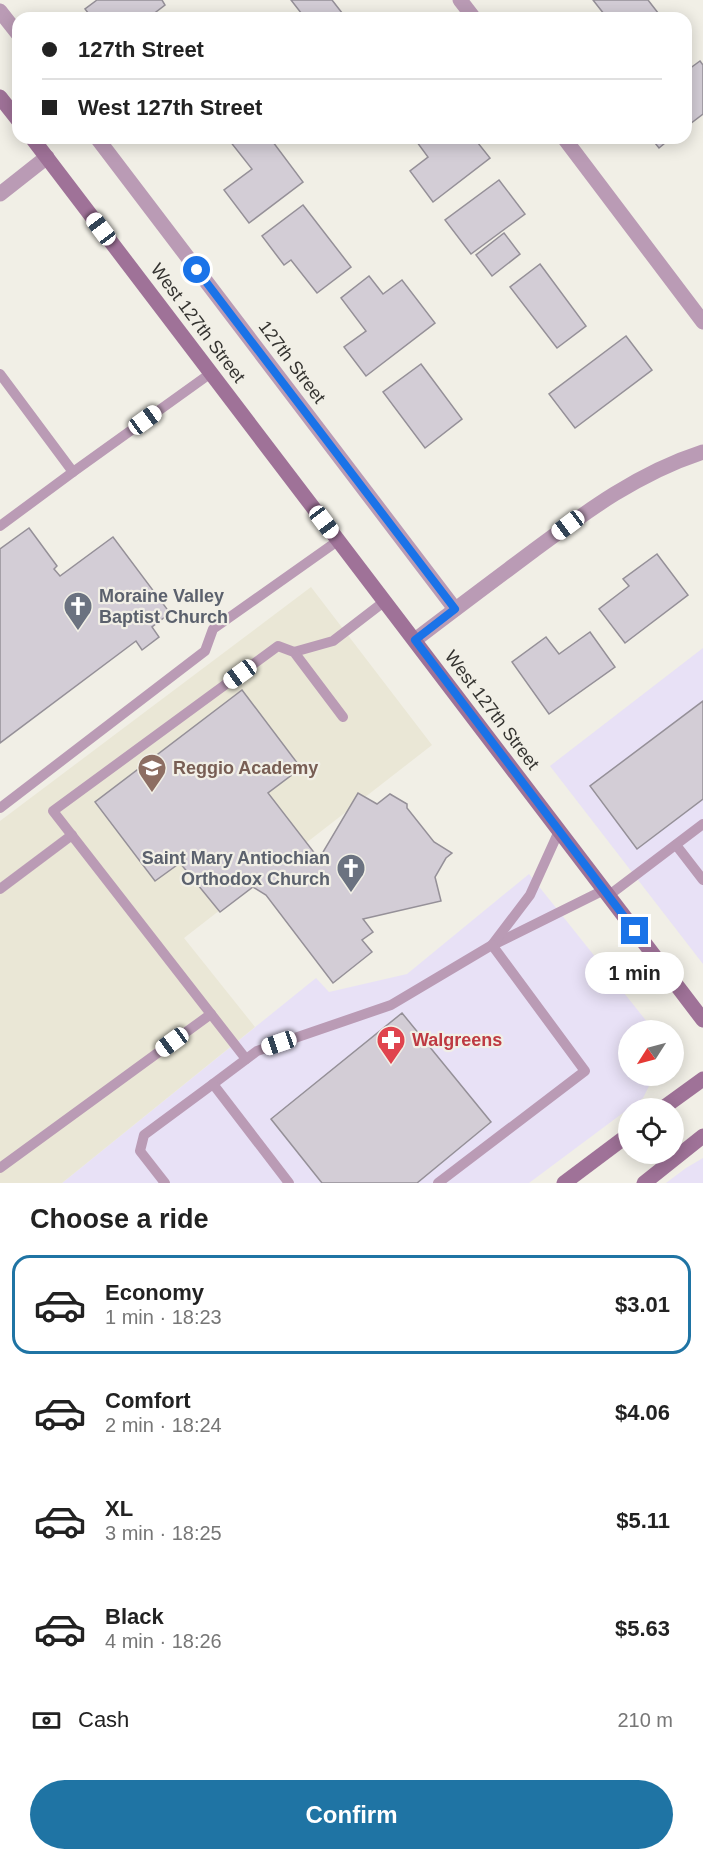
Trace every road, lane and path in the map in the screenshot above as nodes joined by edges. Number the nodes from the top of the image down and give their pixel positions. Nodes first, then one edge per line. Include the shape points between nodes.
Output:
1 (460, 0) edge
2 (0, 11) edge
3 (469, 12) edge
4 (12, 26) edge
5 (0, 97) edge
6 (12, 112) edge
7 (36, 144) edge
8 (102, 144) edge
9 (569, 144) edge
10 (47, 158) junction
11 (0, 195) edge
12 (703, 322) edge
13 (211, 373) junction
14 (0, 374) edge
15 (703, 452) edge
16 (73, 472) junction
17 (0, 526) edge
18 (339, 540) junction
19 (385, 601) junction
20 (455, 609) junction
21 (415, 640) junction
22 (294, 652) junction
23 (344, 717) dead end
24 (0, 808) edge
25 (703, 824) edge
26 (560, 831) junction
27 (72, 835) junction
28 (676, 844) junction
29 (703, 880) edge
30 (0, 889) edge
31 (606, 893) junction
32 (492, 945) junction
33 (211, 1014) junction
34 (703, 1020) edge
35 (246, 1059) junction
36 (703, 1079) edge
37 (213, 1084) junction
38 (677, 1098) edge
39 (703, 1136) edge
40 (618, 1142) edge
41 (0, 1168) edge
42 (159, 1181) edge
43 (289, 1183) edge
44 (438, 1183) edge
45 (564, 1183) edge
46 (644, 1183) edge

1 - 3 street
2 - 4 street
5 - 6 main road
7 - 10 main road, West 127th Street
8 - 20 street, 127th Street
9 - 12 street
10 - 11 street
10 - 13 main road, West 127th Street
13 - 16 lane
13 - 18 main road, West 127th Street
14 - 16 lane
15 - 20 street via 661,467 621,488
16 - 17 lane
18 - 19 main road, West 127th Street
18 - 24 lane via 213,629 205,651
19 - 21 main road, West 127th Street
19 - 22 lane via 333,642
20 - 21 street
21 - 26 main road, West 127th Street
22 - 23 lane
22 - 27 lane via 278,646 53,812
25 - 28 lane
26 - 31 main road, West 127th Street
26 - 32 lane via 530,896
27 - 30 lane
27 - 33 lane
28 - 29 lane
28 - 31 lane
31 - 32 lane
31 - 34 main road, West 127th Street
32 - 35 lane via 391,1005 257,1051
32 - 44 lane via 585,1071
33 - 35 lane
33 - 41 lane
35 - 37 lane
36 - 38 main road
37 - 42 lane via 144,1135 140,1151
37 - 43 lane
39 - 46 main road
40 - 45 main road

